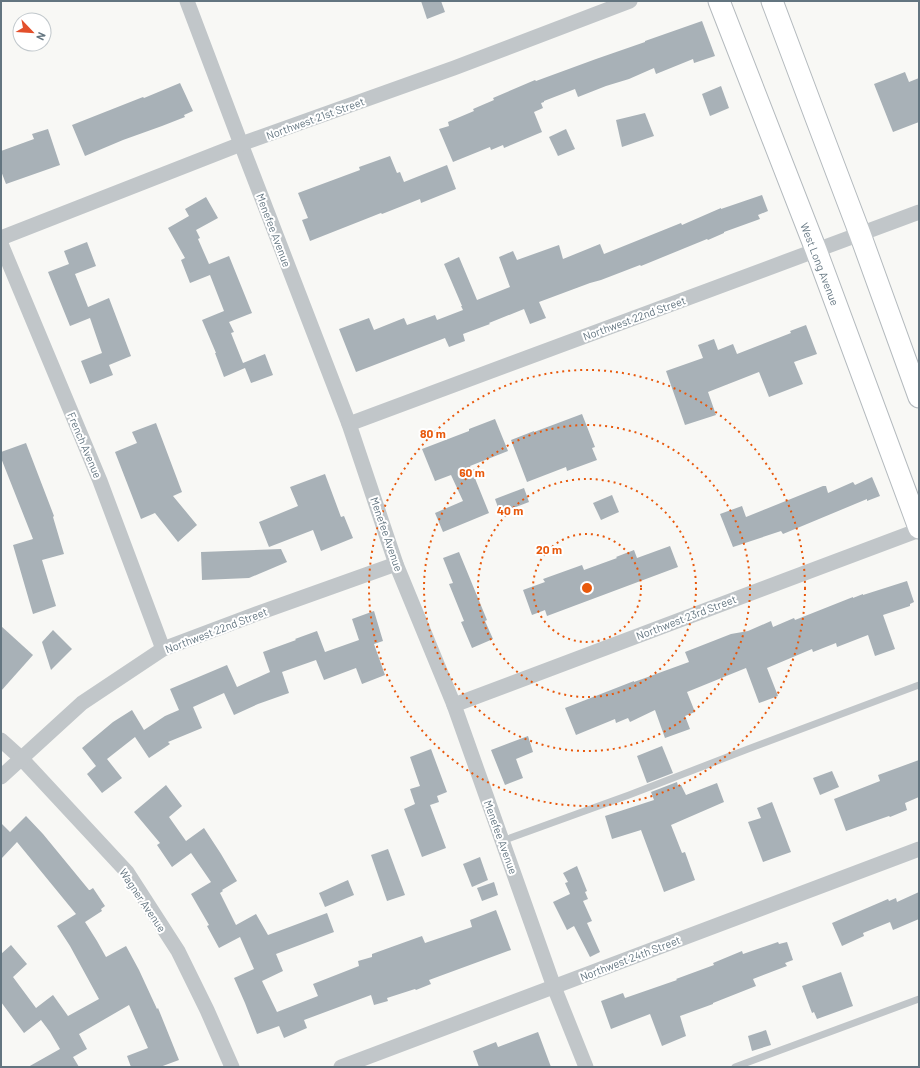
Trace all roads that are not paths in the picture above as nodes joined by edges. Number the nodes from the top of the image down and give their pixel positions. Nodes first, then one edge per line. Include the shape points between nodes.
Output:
1 (187, 1) edge
2 (630, 1) edge
3 (719, 1) edge
4 (772, 1) edge
5 (241, 144) junction
6 (919, 212) edge
7 (860, 234) junction
8 (1, 238) edge
9 (1, 244) edge
10 (816, 250) junction
11 (919, 398) edge
12 (350, 424) junction
13 (919, 529) edge
14 (396, 564) junction
15 (163, 649) junction
16 (919, 685) edge
17 (454, 705) junction
18 (1, 740) edge
19 (21, 758) junction
20 (1, 777) edge
21 (502, 841) junction
22 (919, 849) edge
23 (554, 986) junction
24 (919, 999) edge
25 (232, 1067) edge
26 (341, 1067) edge
27 (586, 1067) edge
28 (735, 1067) edge

1 - 5 street, Menefee Avenue
2 - 5 street, Northwest 21st Street
3 - 10 main road, West Long Avenue
4 - 7 main road
5 - 8 street, Northwest 21st Street
5 - 12 street, Menefee Avenue
6 - 7 street, Northwest 22nd Street
7 - 10 street, Northwest 22nd Street
7 - 11 main road
9 - 15 street, French Avenue via 100,482
10 - 12 street, Northwest 22nd Street
10 - 13 main road, West Long Avenue
12 - 14 street, Menefee Avenue
13 - 17 street, Northwest 23rd Street
14 - 15 street, Northwest 22nd Street
14 - 17 street, Menefee Avenue
15 - 19 street, Northwest 22nd Street via 82,703
16 - 21 lane
17 - 21 street, Menefee Avenue
18 - 19 street, Wagner Avenue
19 - 20 street, Northwest 22nd Street
19 - 25 street, Wagner Avenue via 127,872 178,951
21 - 23 street, Menefee Avenue
22 - 23 street, Northwest 24th Street
23 - 26 street, Northwest 24th Street
23 - 27 street, Menefee Avenue
24 - 28 lane

